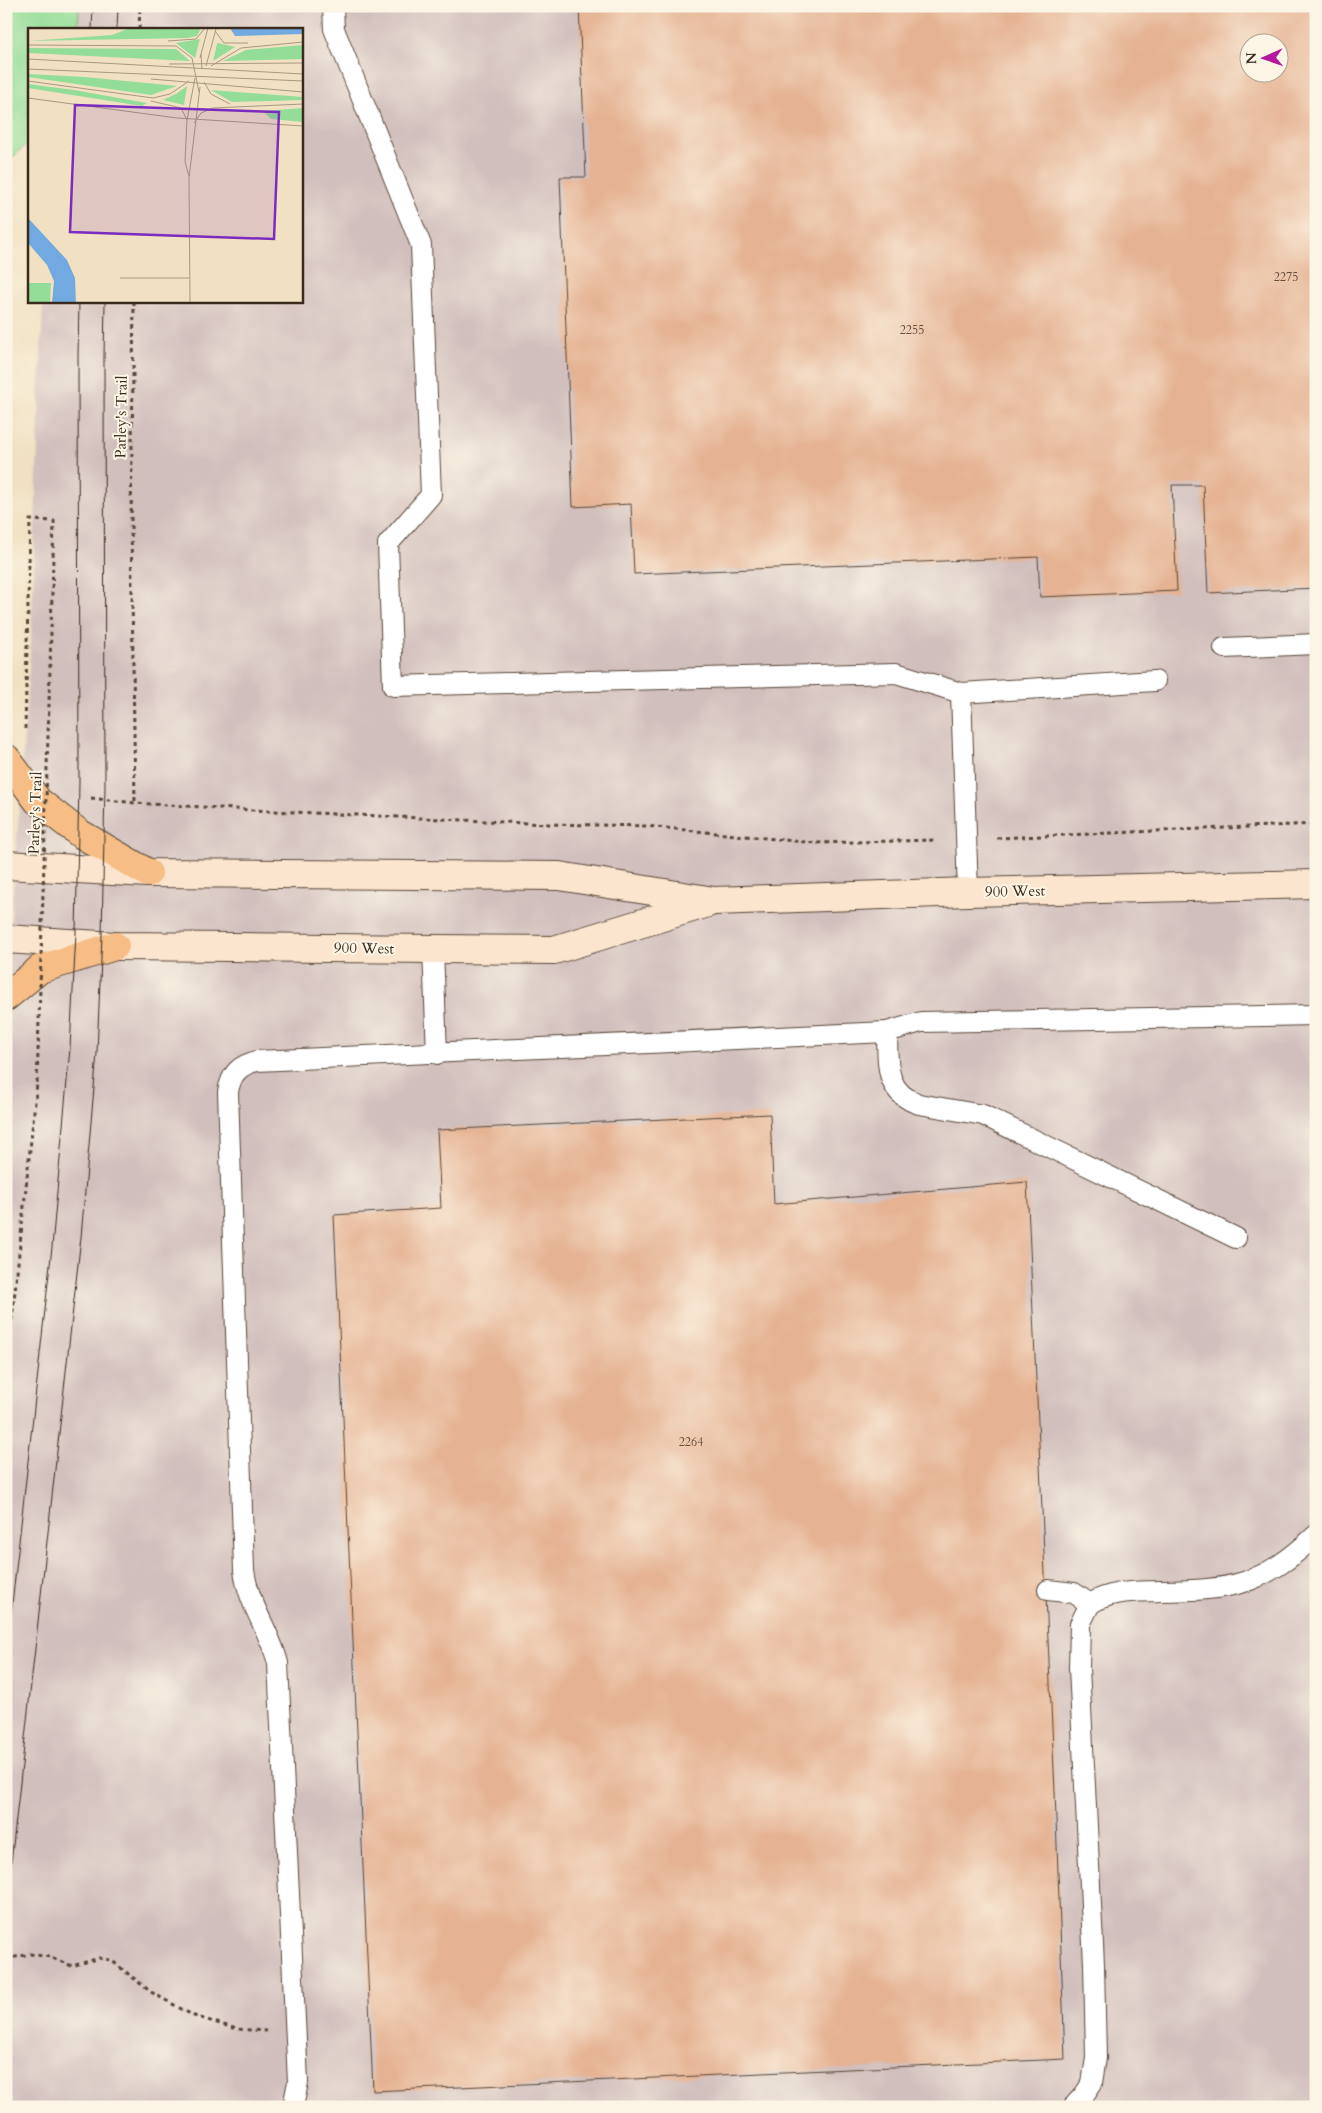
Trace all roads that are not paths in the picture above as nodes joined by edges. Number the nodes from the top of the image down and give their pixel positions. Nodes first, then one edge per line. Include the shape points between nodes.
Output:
1 (334, 6) edge
2 (1316, 644) edge
3 (1224, 648) dead end
4 (1155, 680) dead end
5 (961, 693) junction
6 (6, 758) edge
7 (6, 865) edge
8 (148, 873) junction
9 (1316, 884) edge
10 (968, 892) junction
11 (714, 902) junction
12 (6, 939) edge
13 (115, 946) junction
14 (433, 949) junction
15 (6, 997) edge
16 (1316, 1015) edge
17 (886, 1032) junction
18 (437, 1054) junction
19 (1236, 1238) dead end
20 (1316, 1535) edge
21 (1048, 1590) dead end
22 (1090, 1604) junction
23 (1084, 2103) edge
24 (293, 2107) edge

1 - 5 lane via 334,29 420,245 431,495 388,544 393,686 896,673
2 - 3 lane
4 - 5 lane
5 - 10 lane
6 - 8 highway via 38,801 79,833
7 - 8 main road, 900 West
8 - 11 main road, 900 West via 559,876
9 - 10 main road, 900 West
10 - 11 main road, 900 West
11 - 14 main road, 900 West via 554,950
12 - 13 main road, 900 West
13 - 14 main road, 900 West
13 - 15 highway via 40,969
14 - 18 lane
16 - 17 lane via 921,1022
17 - 18 lane
17 - 19 lane via 891,1078 900,1095 908,1101 983,1114
18 - 24 lane via 257,1061 240,1067 234,1073 228,1092 244,1570 249,1594 269,1634 278,1663 298,2082
20 - 22 lane via 1288,1559 1248,1582 1202,1590 1112,1593
21 - 22 lane via 1074,1593
22 - 23 lane via 1080,1624 1079,1668 1096,2058 1092,2083

